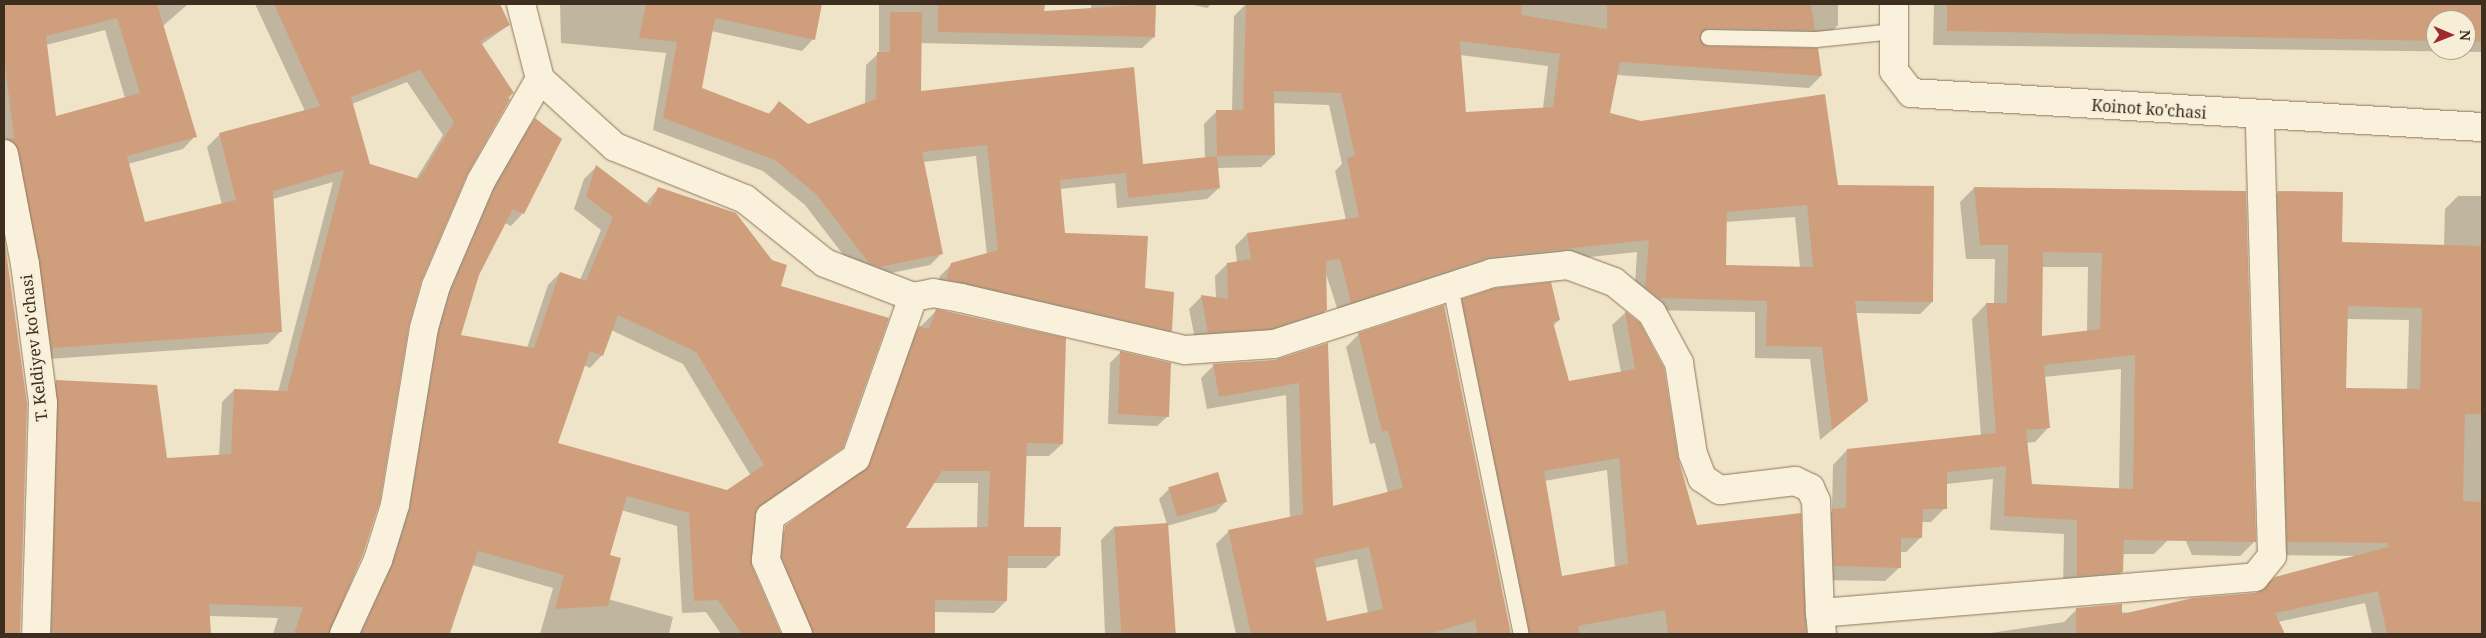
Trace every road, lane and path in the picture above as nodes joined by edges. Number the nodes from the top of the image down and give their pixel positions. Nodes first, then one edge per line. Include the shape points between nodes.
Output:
1 (521, 4) edge
2 (1894, 4) edge
3 (1894, 32) junction
4 (1708, 37) dead end
5 (540, 79) junction
6 (2260, 117) junction
7 (2482, 127) edge
8 (4, 154) edge
9 (1450, 286) junction
10 (913, 297) junction
11 (1821, 624) edge
12 (36, 634) edge
13 (344, 634) edge
14 (798, 634) edge
15 (1521, 634) edge

1 - 5 street
2 - 3 street, Koinot ko'chasi
3 - 4 lane via 1816,39
3 - 6 street, Koinot ko'chasi via 1894,71 1911,93
5 - 10 street via 615,147 745,199 825,263
5 - 13 street via 481,181 436,286 424,328 395,505 378,560
6 - 7 street, Koinot ko'chasi
6 - 11 street via 2272,556 2255,577
8 - 12 street, T. Keldiyev ko'chasi via 25,264 43,403
9 - 10 street via 1274,344 1185,350 961,298 933,293
9 - 11 street via 1492,273 1568,264 1614,282 1652,313 1680,363 1693,454 1702,478 1720,490 1794,481 1810,488 1816,501
9 - 15 lane
10 - 14 street via 856,458 770,517 766,560

